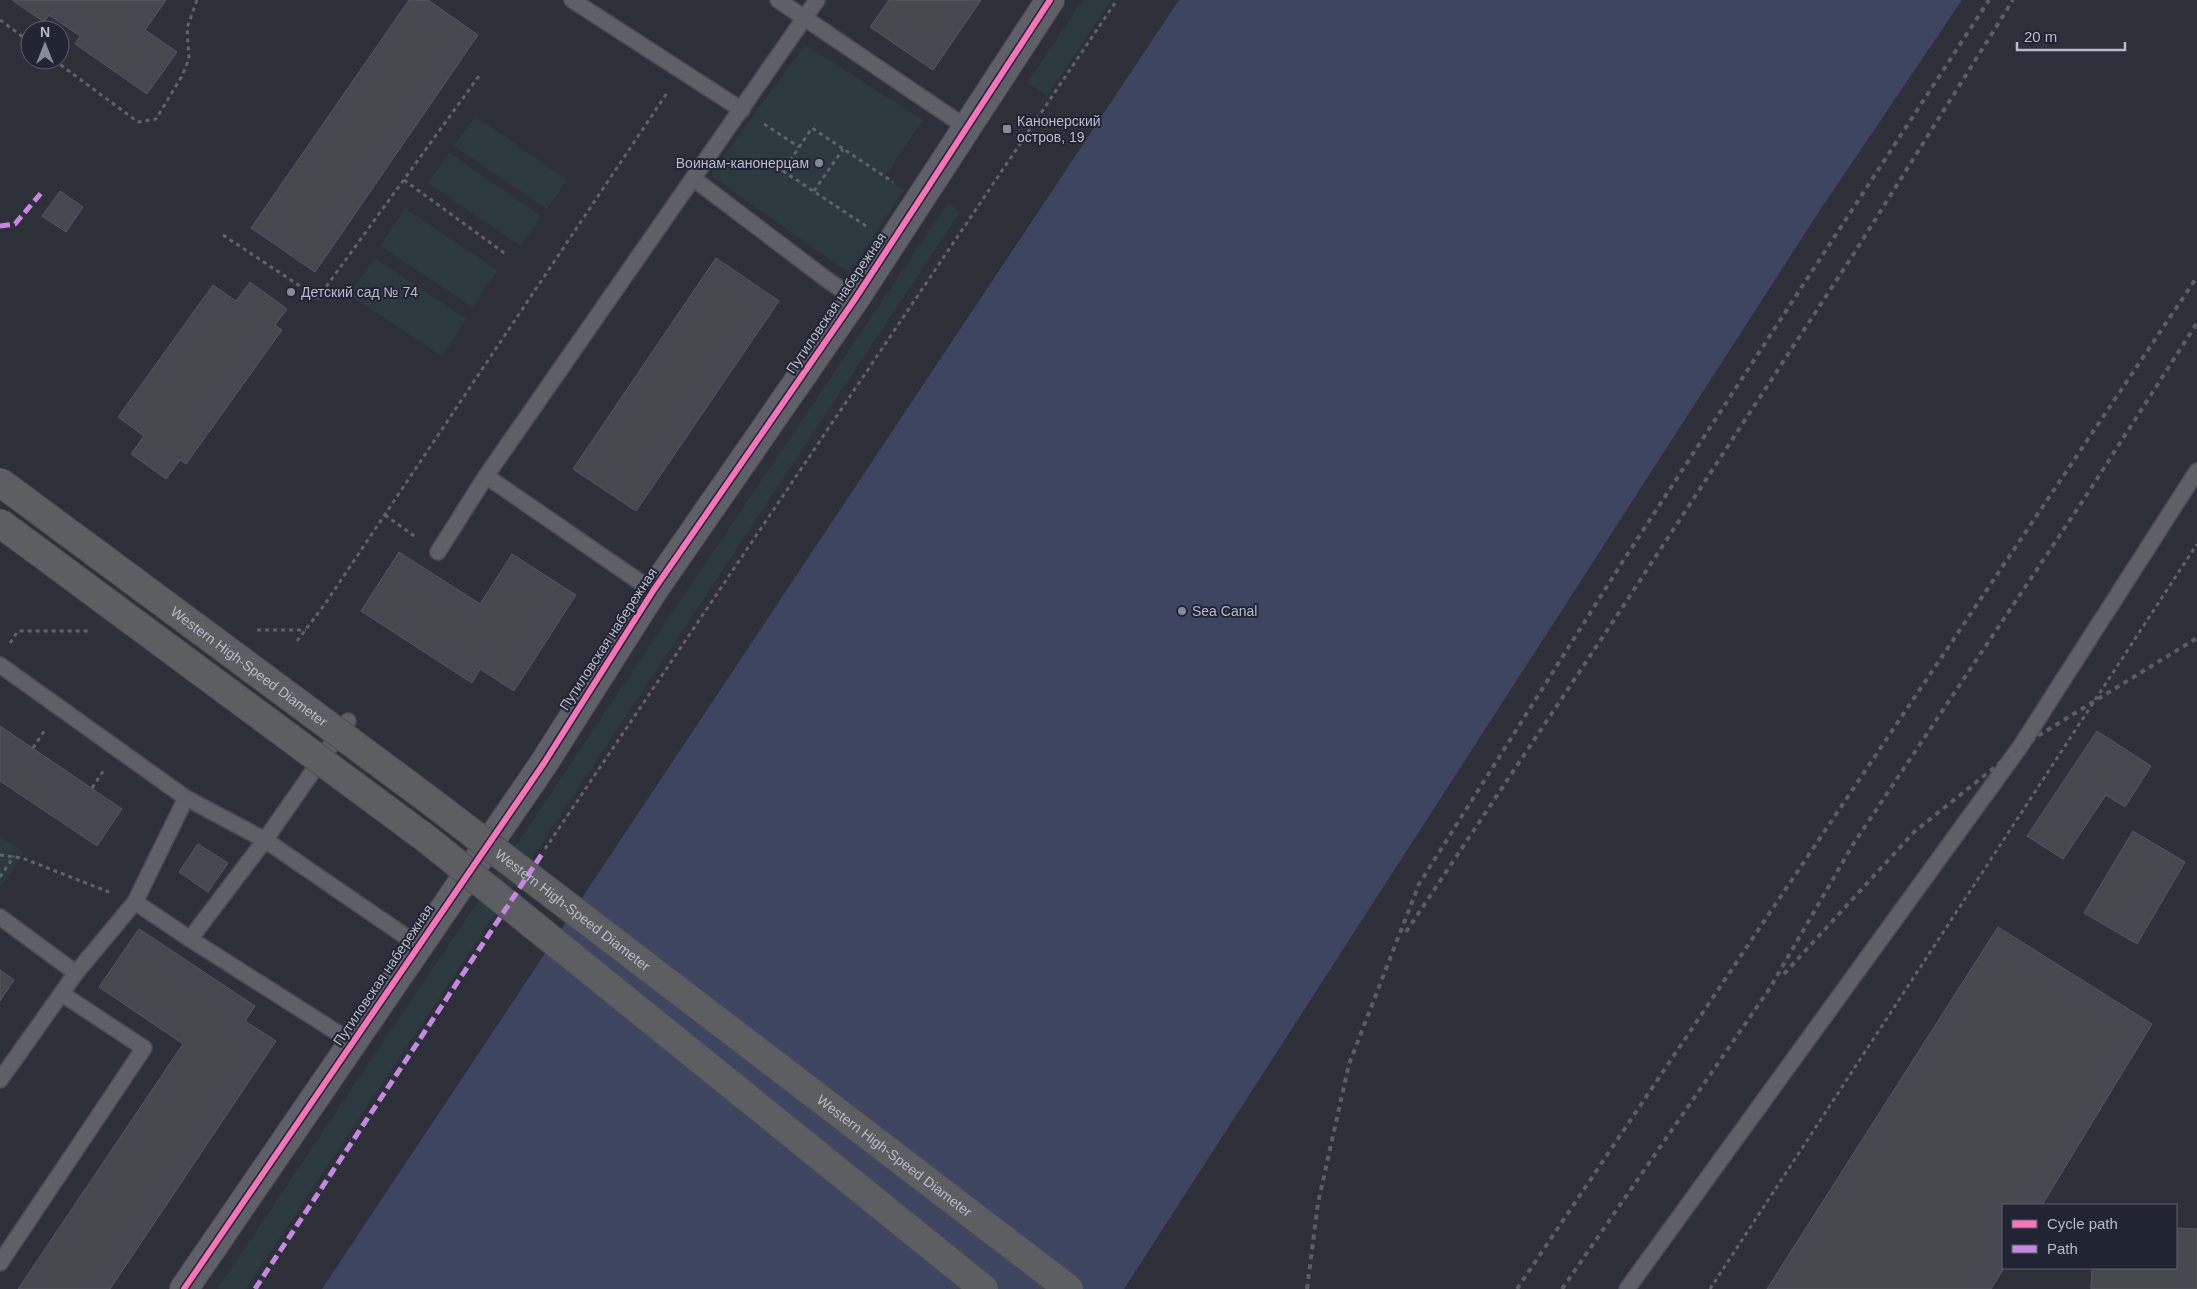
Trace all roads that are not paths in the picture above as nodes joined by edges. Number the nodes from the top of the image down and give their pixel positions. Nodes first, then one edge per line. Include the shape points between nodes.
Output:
1 (572, 0) edge
2 (778, 0) edge
3 (817, 0) edge
4 (1050, 0) edge
5 (805, 18) junction
6 (742, 110) junction
7 (967, 128) junction
8 (694, 179) junction
9 (855, 299) junction
10 (2197, 471) edge
11 (486, 476) junction
12 (0, 482) edge
13 (0, 523) edge
14 (438, 552) road end
15 (653, 590) junction
16 (0, 665) edge
17 (348, 721) dead end
18 (186, 798) junction
19 (265, 840) junction
20 (135, 902) junction
21 (0, 917) edge
22 (190, 939) junction
23 (418, 945) junction
24 (76, 973) junction
25 (62, 994) junction
26 (352, 1042) junction
27 (0, 1080) edge
28 (0, 1263) edge
29 (184, 1289) edge
30 (984, 1289) edge
31 (1069, 1289) edge
32 (1627, 1289) edge

1 - 6 lane
2 - 5 lane
3 - 5 lane
4 - 7 street, Путиловская набережная
5 - 6 lane
5 - 7 lane
6 - 8 lane
7 - 9 street, Путиловская набережная
8 - 9 lane
8 - 11 lane
9 - 15 street, Путиловская набережная
10 - 32 lane via 2020,747
11 - 14 lane
11 - 15 lane
12 - 31 highway, Western High-Speed Diameter, bridge via 429,800
13 - 30 highway, bridge via 428,840
15 - 23 street, Путиловская набережная via 544,763
16 - 18 lane
17 - 19 lane
18 - 19 lane
18 - 20 lane
19 - 22 lane
19 - 23 lane
20 - 22 lane
20 - 24 lane
21 - 24 lane
22 - 26 lane
23 - 26 street, Путиловская набережная
24 - 25 lane
25 - 27 lane
25 - 28 lane via 144,1048
26 - 29 street, Путиловская набережная

